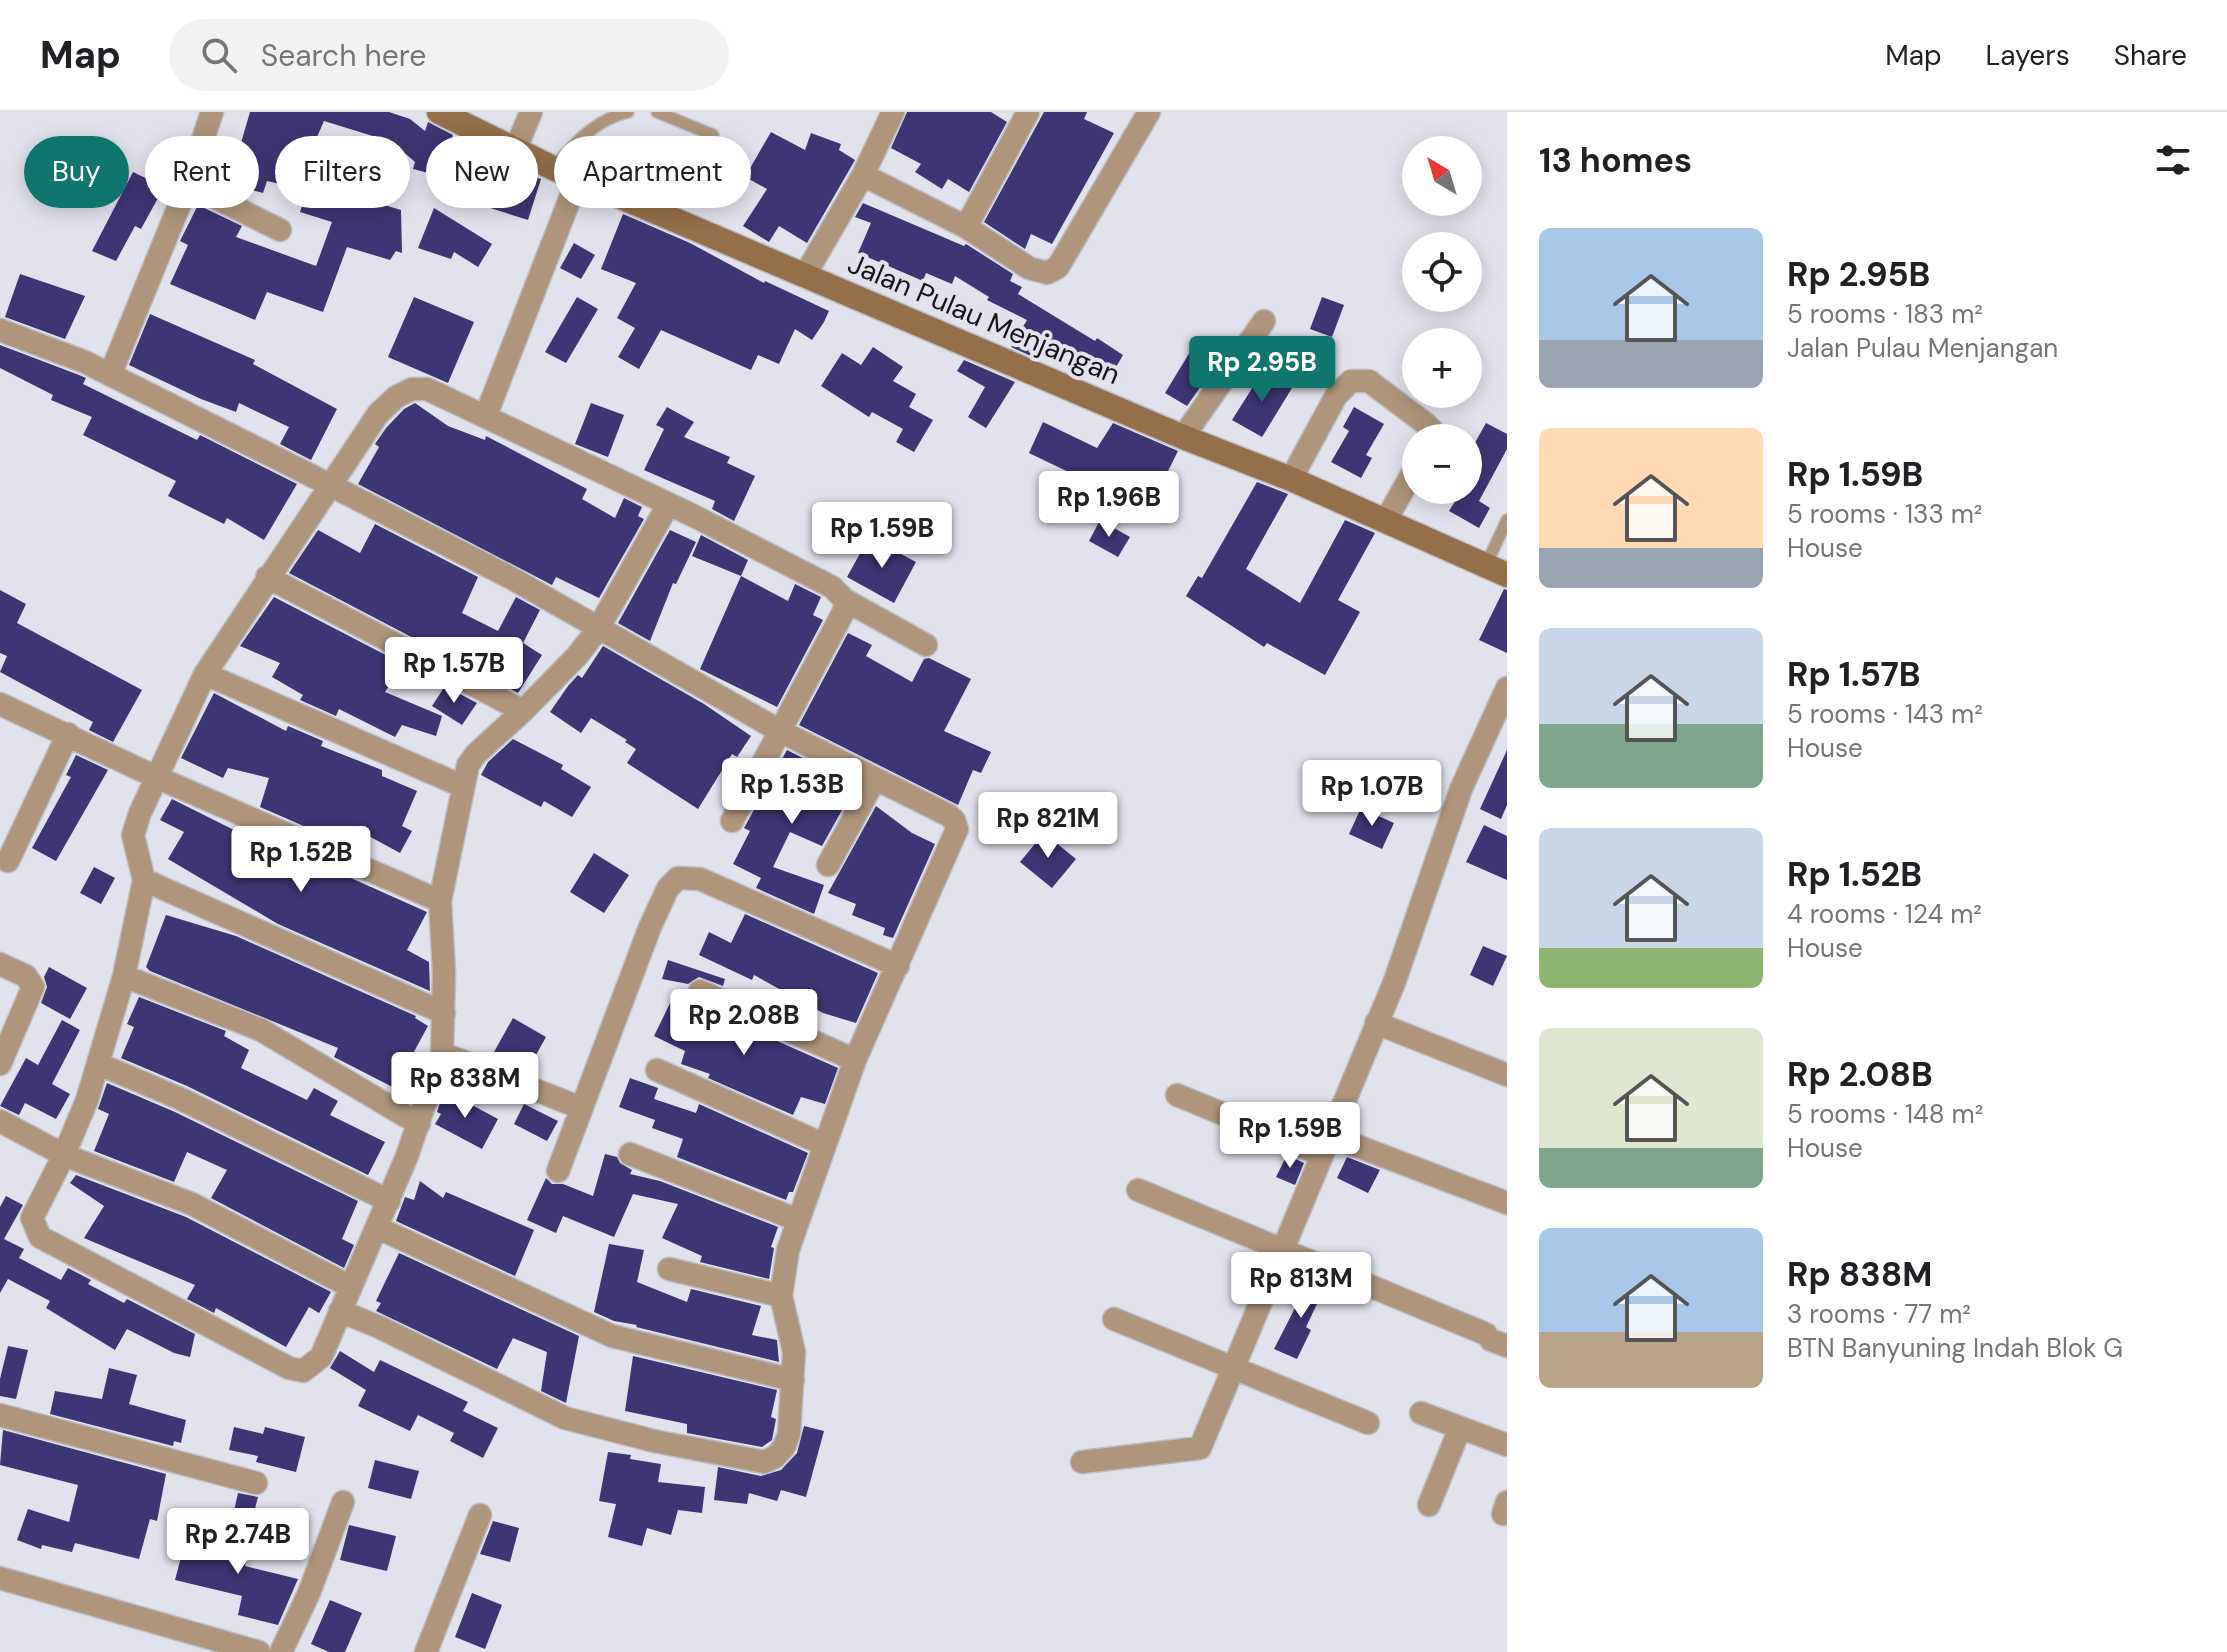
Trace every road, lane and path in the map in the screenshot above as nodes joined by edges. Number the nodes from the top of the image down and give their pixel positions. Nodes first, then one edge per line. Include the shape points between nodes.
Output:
1 (212, 112) edge
2 (439, 112) edge
3 (531, 112) edge
4 (628, 112) edge
5 (657, 112) edge
6 (893, 112) edge
7 (1028, 112) edge
8 (1149, 112) edge
9 (713, 135) dead end
10 (204, 136) edge
11 (490, 136) edge
12 (521, 136) edge
13 (538, 160) edge
14 (553, 168) joint
15 (863, 175) junction
16 (178, 208) edge
17 (236, 208) edge
18 (566, 208) edge
19 (648, 208) edge
20 (966, 227) junction
21 (280, 230) dead end
22 (805, 275) junction
23 (1264, 321) dead end
24 (0, 330) edge
25 (110, 375) junction
26 (486, 415) junction
27 (1426, 424) edge
28 (1183, 437) junction
29 (1291, 479) junction
30 (330, 485) junction
31 (1402, 492) edge
32 (668, 505) junction
33 (1386, 520) junction
34 (1507, 520) edge
35 (1496, 570) edge
36 (267, 577) junction
37 (845, 600) junction
38 (598, 629) junction
39 (926, 645) dead end
40 (205, 674) junction
41 (1507, 688) edge
42 (0, 704) edge
43 (523, 711) junction
44 (780, 731) junction
45 (68, 734) junction
46 (156, 777) junction
47 (874, 781) junction
48 (462, 786) junction
49 (732, 821) dead end
50 (8, 861) dead end
51 (828, 865) dead end
52 (144, 880) junction
53 (440, 901) junction
54 (0, 964) edge
55 (898, 966) junction
56 (124, 976) junction
57 (700, 991) dead end
58 (444, 1013) junction
59 (1376, 1023) junction
60 (442, 1053) junction
61 (855, 1060) junction
62 (0, 1064) edge
63 (99, 1064) junction
64 (657, 1070) dead end
65 (1507, 1075) edge
66 (1177, 1095) dead end
67 (581, 1108) junction
68 (0, 1121) edge
69 (419, 1124) junction
70 (825, 1145) junction
71 (1324, 1145) junction
72 (630, 1154) dead end
73 (64, 1155) junction
74 (558, 1171) dead end
75 (1138, 1190) dead end
76 (389, 1201) junction
77 (1507, 1203) edge
78 (798, 1220) junction
79 (378, 1228) junction
80 (1281, 1249) junction
81 (669, 1269) dead end
82 (351, 1287) junction
83 (781, 1296) junction
84 (340, 1311) junction
85 (1114, 1319) dead end
86 (1495, 1340) edge
87 (1233, 1368) junction
88 (793, 1380) junction
89 (1421, 1413) dead end
90 (0, 1415) edge
91 (1368, 1423) dead end
92 (1460, 1428) junction
93 (1507, 1445) edge
94 (1082, 1462) dead end
95 (256, 1483) dead end
96 (343, 1502) dead end
97 (1429, 1505) dead end
98 (480, 1515) dead end
99 (0, 1578) edge
100 (259, 1652) edge
101 (281, 1652) edge
102 (426, 1652) edge

1 - 10 street
2 - 11 street, Jalan Pulau Menjangan
3 - 12 street
4 - 14 lane via 583,134
5 - 9 lane
6 - 15 street
7 - 20 street
8 - 20 street via 1053,271 1029,268
13 - 14 street, Jalan Pulau Menjangan
15 - 20 street
15 - 22 street
16 - 25 street
17 - 21 street
18 - 26 street
19 - 22 street, Jalan Pulau Menjangan
22 - 28 street, Jalan Pulau Menjangan
23 - 28 street
24 - 25 street
25 - 30 street
26 - 30 street via 427,389 412,389 378,414
26 - 32 street
27 - 29 street via 1369,381 1351,381 1336,396
28 - 29 street, Jalan Pulau Menjangan
29 - 33 street, Jalan Pulau Menjangan
30 - 36 street
30 - 38 street
31 - 33 street
32 - 37 street via 832,587
32 - 38 street
33 - 35 street, Jalan Pulau Menjangan
34 - 35 lane
36 - 40 street
36 - 43 street
37 - 39 street
37 - 44 street
38 - 43 street
38 - 44 street
40 - 46 street
40 - 48 street
41 - 59 street via 1461,789
42 - 45 street
43 - 48 street via 476,754
44 - 47 street
44 - 49 street
45 - 46 street
45 - 50 street
46 - 52 street via 133,835
46 - 53 street
47 - 51 street
47 - 55 street via 957,824
48 - 53 street
52 - 56 street
52 - 58 street
53 - 58 street
54 - 62 street via 26,976 33,987
55 - 61 street
55 - 67 street via 700,879 678,878 650,927
56 - 63 street
56 - 69 street via 261,1030
57 - 61 street
58 - 60 street
59 - 65 street
59 - 71 street
60 - 67 street
60 - 69 street
61 - 70 street
63 - 73 street
63 - 76 street
64 - 70 street
66 - 71 street
67 - 74 street
68 - 73 street
69 - 76 street
70 - 78 street
71 - 77 street
71 - 80 street
72 - 78 street
73 - 82 street via 192,1204
73 - 84 street via 32,1218 40,1237 50,1244 289,1368 303,1371 321,1357
75 - 80 street
76 - 79 street
78 - 83 street
79 - 82 street
79 - 88 street via 612,1336
80 - 86 street
80 - 87 street
81 - 83 street
82 - 84 street
83 - 88 street via 794,1352
84 - 88 street via 565,1418 764,1462 784,1447 789,1434
85 - 87 street
87 - 91 street
87 - 94 street via 1200,1448
89 - 92 street
90 - 95 street
92 - 93 street
92 - 97 street
96 - 101 street
98 - 102 street
99 - 100 street

